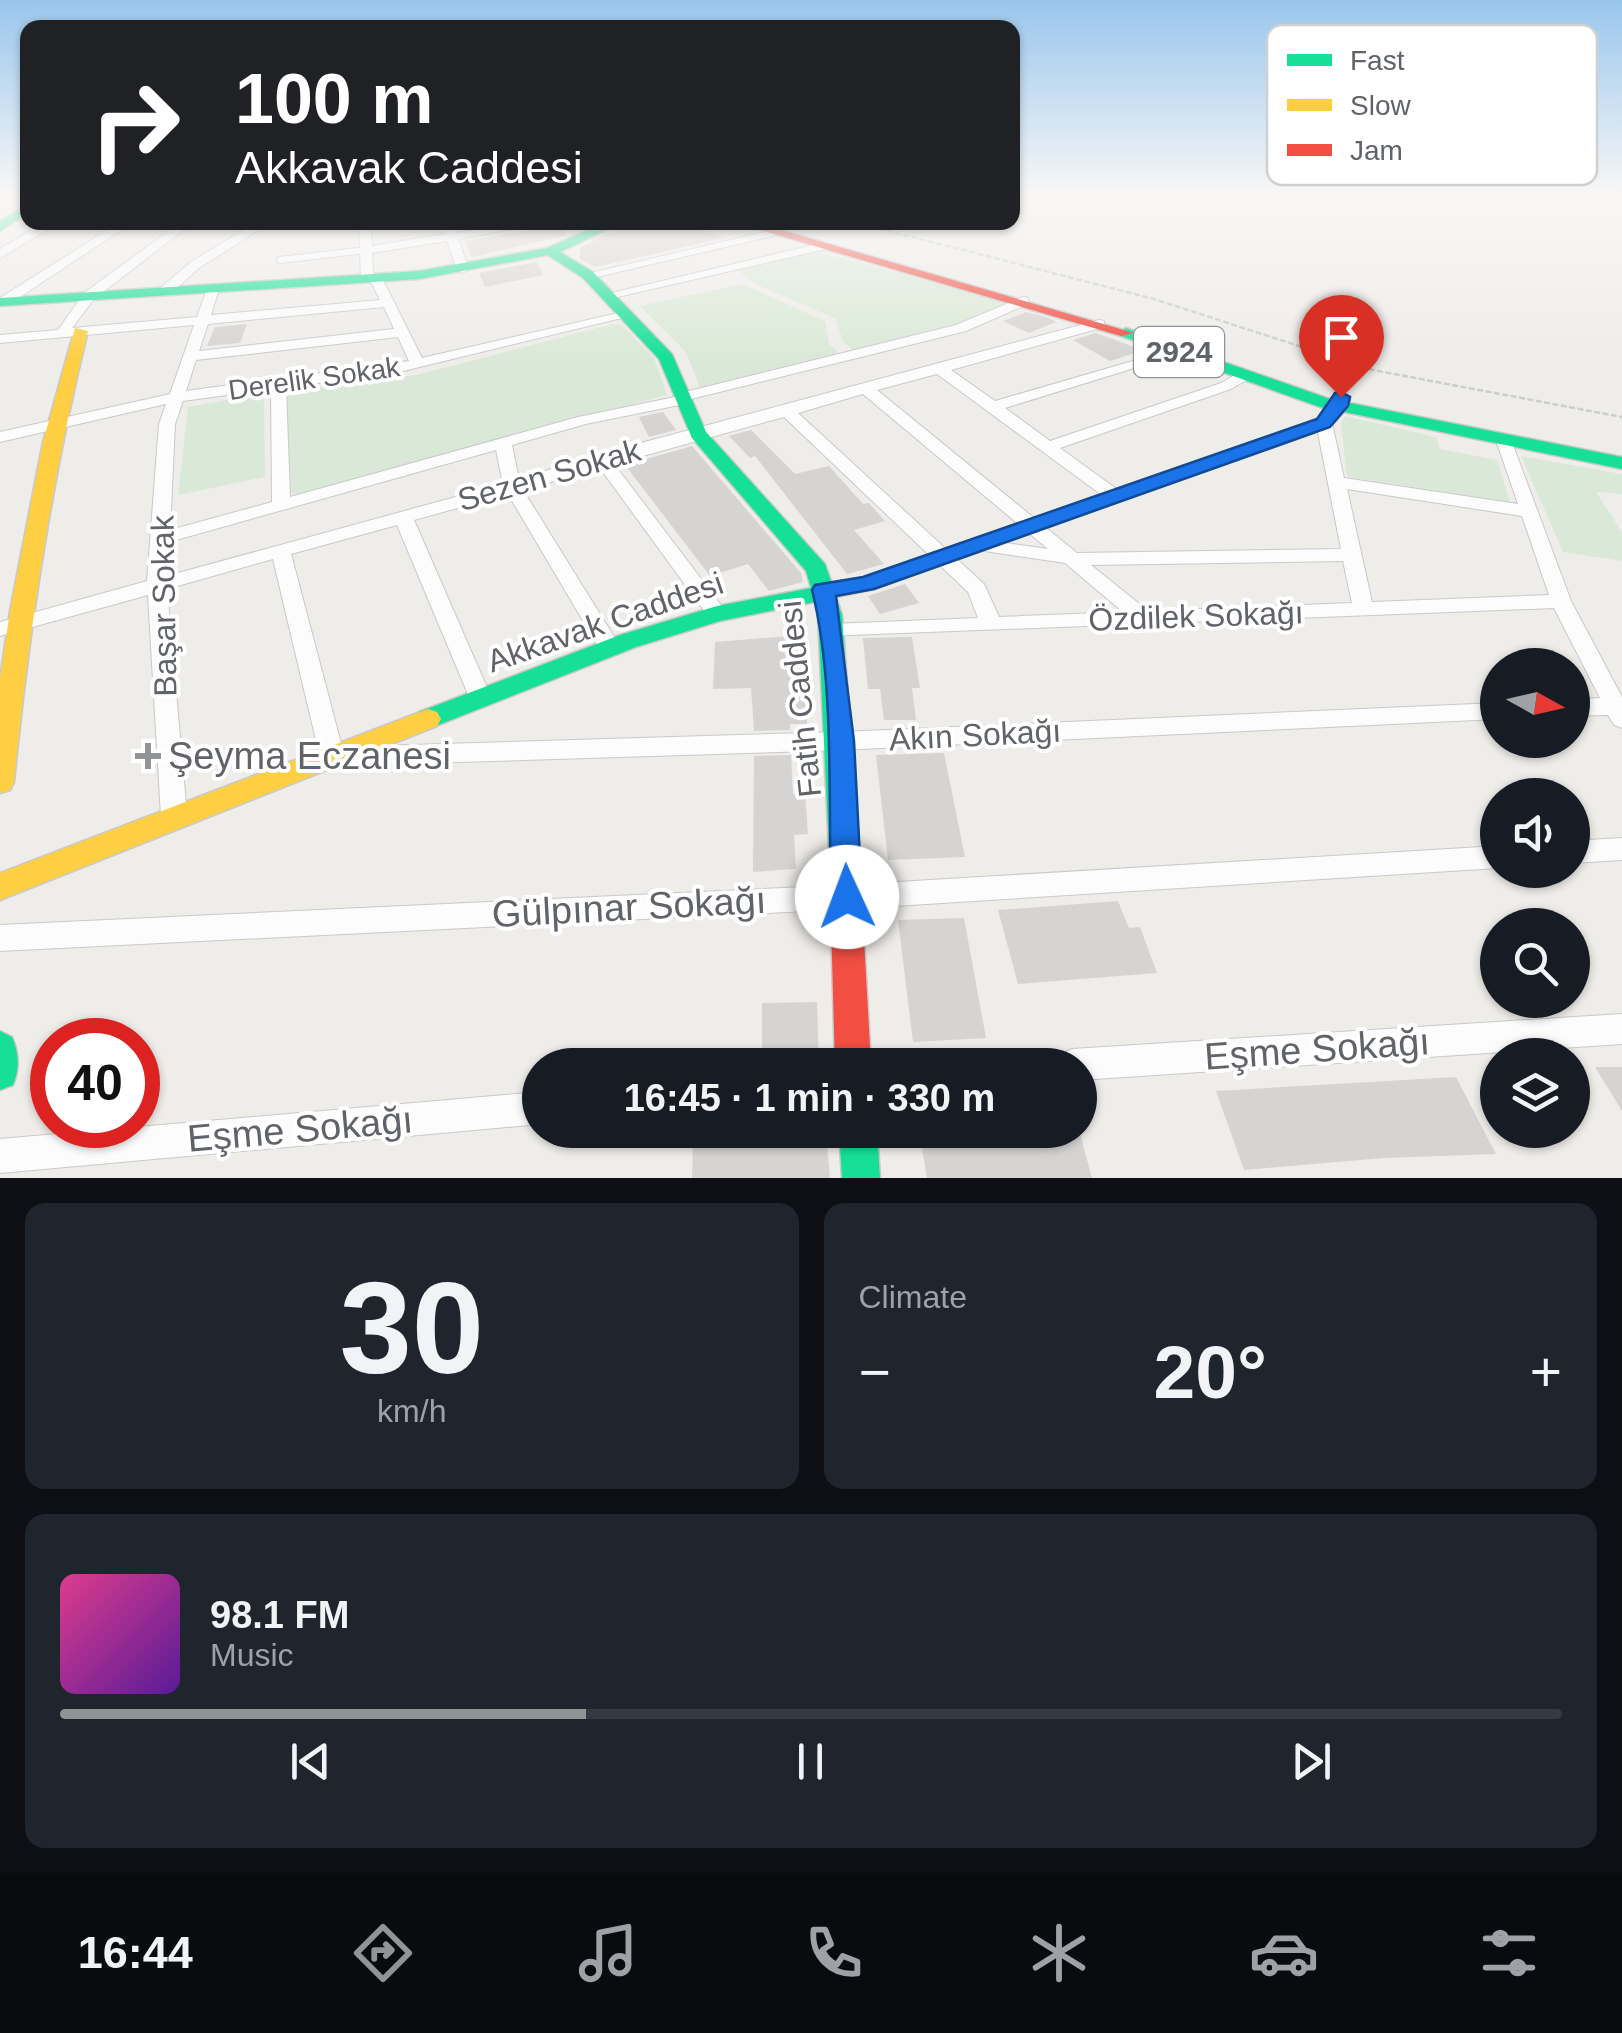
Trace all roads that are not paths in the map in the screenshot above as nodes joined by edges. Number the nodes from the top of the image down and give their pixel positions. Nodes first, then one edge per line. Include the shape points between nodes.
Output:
1 (86, 249) edge
2 (153, 249) edge
3 (222, 249) edge
4 (370, 249) edge
5 (456, 249) edge
6 (557, 249) edge
7 (689, 249) edge
8 (813, 249) edge
9 (837, 249) edge
10 (851, 249) edge
11 (366, 250) junction
12 (550, 252) junction
13 (280, 260) dead end
14 (463, 269) junction
15 (588, 275) junction
16 (371, 279) junction
17 (213, 288) junction
18 (164, 292) junction
19 (89, 296) junction
20 (609, 296) junction
21 (1022, 301) junction
22 (2, 302) edge
23 (388, 302) junction
24 (627, 315) junction
25 (203, 319) junction
26 (1099, 324) junction
27 (71, 332) junction
28 (402, 332) junction
29 (0, 339) edge
30 (1179, 352) junction
31 (190, 356) junction
32 (418, 364) junction
33 (940, 368) junction
34 (1245, 375) junction
35 (278, 383) junction
36 (866, 388) junction
37 (176, 398) junction
38 (683, 398) junction
39 (993, 407) junction
40 (1335, 409) junction
41 (786, 410) junction
42 (51, 427) junction
43 (698, 434) junction
44 (0, 437) edge
45 (1504, 440) junction
46 (503, 442) junction
47 (1048, 447) junction
48 (1622, 453) edge
49 (602, 460) junction
50 (1622, 463) edge
51 (1335, 482) junction
52 (512, 486) junction
53 (1116, 497) junction
54 (281, 505) junction
55 (1527, 511) junction
56 (403, 517) junction
57 (1036, 525) junction
58 (160, 539) junction
59 (978, 545) junction
60 (281, 551) junction
61 (1349, 556) junction
62 (945, 557) junction
63 (1077, 559) junction
64 (158, 585) junction
65 (823, 590) junction
66 (1560, 601) junction
67 (1363, 609) junction
68 (717, 614) junction
69 (1144, 618) junction
70 (991, 624) junction
71 (8, 627) edge
72 (831, 631) junction
73 (610, 648) junction
74 (481, 699) junction
75 (1590, 710) edge
76 (1480, 712) edge
77 (1617, 713) edge
78 (840, 741) junction
79 (332, 757) junction
80 (0, 782) edge
81 (174, 816) junction
82 (1622, 849) edge
83 (1590, 851) edge
84 (1480, 857) edge
85 (0, 887) edge
86 (847, 897) junction
87 (0, 938) edge
88 (1622, 1029) edge
89 (852, 1048) edge
90 (1097, 1063) edge
91 (522, 1110) edge
92 (859, 1148) edge
93 (0, 1156) edge
94 (861, 1178) edge

1 - 22 street
2 - 19 street
3 - 18 street
4 - 11 street
5 - 14 street
6 - 12 street
7 - 15 street
8 - 20 street
9 - 21 street, 2924
10 - 40 street, 2924 via 1078,308
11 - 13 lane
11 - 16 street
12 - 14 street
12 - 15 street, Fatih Caddesi
14 - 16 street
15 - 20 street, Fatih Caddesi
16 - 17 street
16 - 23 street
17 - 18 street
17 - 25 street, Başar Sokak
18 - 19 street
19 - 22 street
19 - 27 street
20 - 24 street, Fatih Caddesi
21 - 26 street, 2924
21 - 38 street via 962,328
23 - 25 street
23 - 28 street
24 - 32 street, Derelik Sokak
24 - 38 street, Fatih Caddesi via 666,357
25 - 27 street
25 - 31 street, Başar Sokak
26 - 30 street, 2924
26 - 33 street, Sezen Sokak
27 - 29 street
27 - 42 street
28 - 31 street
28 - 32 street
30 - 34 street, 2924
30 - 39 street
31 - 37 street, Başar Sokak
32 - 35 street, Derelik Sokak
33 - 36 street, Sezen Sokak
33 - 39 street
34 - 40 street, 2924
34 - 47 street
35 - 37 street, Derelik Sokak
35 - 54 street
36 - 41 street, Sezen Sokak
36 - 57 street
37 - 42 street, Derelik Sokak
37 - 58 street, Başar Sokak via 167,424
38 - 43 street, Fatih Caddesi
38 - 46 street
39 - 47 street
40 - 45 street, 2924
40 - 48 street, 2924
40 - 51 street
40 - 53 street, Akkavak Caddesi
41 - 43 street, Sezen Sokak
41 - 62 street
42 - 44 street, Derelik Sokak
42 - 71 street
43 - 49 street, Sezen Sokak
43 - 65 street, Fatih Caddesi via 817,569
45 - 50 street, 2924
45 - 55 street
46 - 52 street
46 - 54 street
47 - 53 street
49 - 52 street, Sezen Sokak
49 - 68 street
51 - 55 street
51 - 61 street
52 - 56 street, Sezen Sokak
52 - 73 street
53 - 57 street, Akkavak Caddesi
54 - 58 street
55 - 66 street
56 - 60 street, Sezen Sokak
56 - 74 street
57 - 59 street, Akkavak Caddesi
57 - 63 street
58 - 64 street, Başar Sokak
59 - 62 street, Akkavak Caddesi
59 - 63 street
60 - 64 street, Sezen Sokak
60 - 79 street
61 - 63 street
61 - 67 street
62 - 65 street, Akkavak Caddesi via 866,584
62 - 70 street via 977,589
63 - 69 street
64 - 71 street, Sezen Sokak
64 - 81 street, Başar Sokak
65 - 68 street, Akkavak Caddesi
65 - 72 street, Fatih Caddesi
66 - 67 street, Özdilek Sokağı
66 - 77 street
67 - 69 street, Özdilek Sokağı
68 - 73 street, Akkavak Caddesi
69 - 70 street, Özdilek Sokağı
70 - 72 street, Özdilek Sokağı
71 - 80 street
72 - 78 street, Fatih Caddesi
73 - 74 street, Akkavak Caddesi
74 - 79 street, Akkavak Caddesi
75 - 77 street
76 - 78 street, Akın Sokağı
78 - 79 street, Akın Sokağı
78 - 86 street, Fatih Caddesi
79 - 81 street, Akkavak Caddesi
81 - 85 street, Akkavak Caddesi
82 - 83 street
84 - 86 street, Gülpınar Sokağı
86 - 87 street, Gülpınar Sokağı
86 - 89 street, Fatih Caddesi
88 - 90 street, Eşme Sokağı
91 - 93 street, Eşme Sokağı
92 - 94 street

